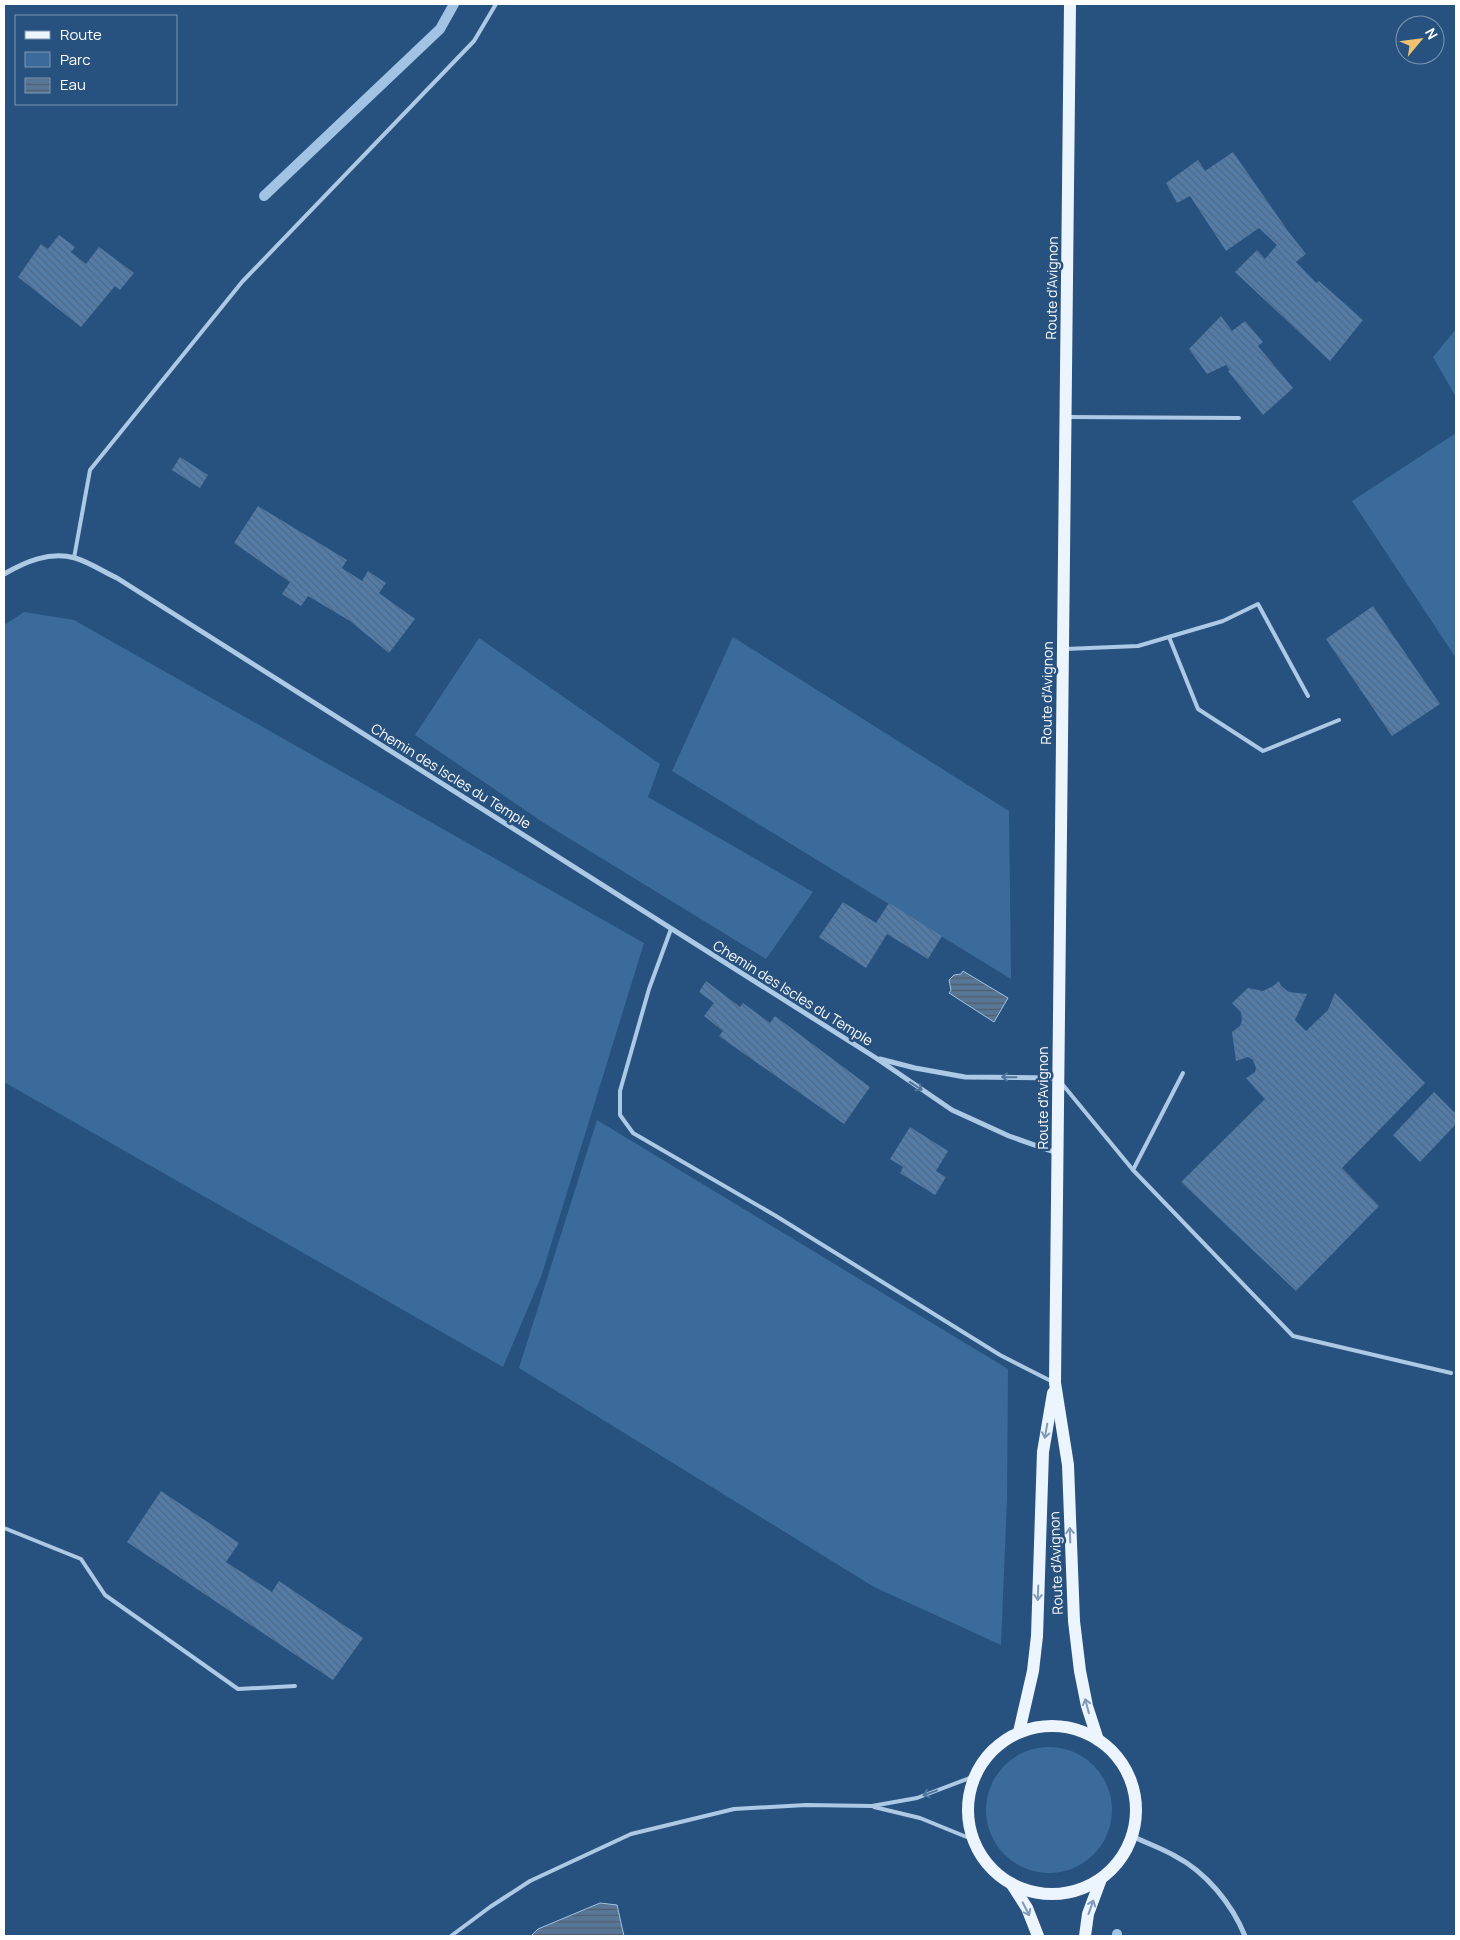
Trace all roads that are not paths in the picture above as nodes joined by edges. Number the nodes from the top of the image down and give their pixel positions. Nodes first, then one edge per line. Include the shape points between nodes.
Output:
1 (496, 4) edge
2 (1070, 4) edge
3 (1065, 416) junction
4 (1239, 418) dead end
5 (74, 558) junction
6 (4, 574) edge
7 (1169, 637) junction
8 (1063, 649) junction
9 (1308, 696) dead end
10 (1339, 720) dead end
11 (671, 929) junction
12 (876, 1058) junction
13 (1183, 1073) dead end
14 (1057, 1078) junction
15 (1057, 1153) junction
16 (1134, 1170) junction
17 (1451, 1374) dead end
18 (1055, 1383) junction
19 (4, 1528) edge
20 (295, 1686) dead end
21 (1020, 1732) junction
22 (1098, 1740) junction
23 (975, 1776) junction
24 (872, 1806) junction
25 (1132, 1836) junction
26 (974, 1840) junction
27 (1101, 1879) junction
28 (1011, 1883) junction
29 (451, 1936) edge
30 (1038, 1936) edge
31 (1085, 1936) edge
32 (1245, 1936) edge

1 - 5 lane via 474,40 242,282 90,470
2 - 3 main road, Route d'Avignon
3 - 4 lane
3 - 8 main road, Route d'Avignon
5 - 6 street, Chemin des Iscles du Temple via 47,556 25,562
5 - 11 street, Chemin des Iscles du Temple via 117,578
7 - 8 lane via 1138,646
7 - 9 lane via 1223,621 1258,604
7 - 10 lane via 1198,709 1263,751
8 - 14 main road, Route d'Avignon
11 - 12 street, Chemin des Iscles du Temple
11 - 18 lane via 649,989 620,1091 620,1115 633,1132 1000,1355
14 -> 12 street, Chemin des Iscles du Temple via 965,1077
12 -> 15 street, Chemin des Iscles du Temple via 952,1110
13 - 16 lane
14 - 15 main road, Route d'Avignon
14 - 16 lane
15 - 18 main road, Route d'Avignon
16 - 17 lane via 1293,1336
18 -> 21 main road, Route d'Avignon via 1043,1452 1036,1645
22 -> 18 main road, Route d'Avignon via 1086,1706 1077,1651 1068,1465
19 - 20 lane via 81,1559 106,1595 238,1689
21 - 22 main road via 1036,1727 1060,1726 1084,1732
21 - 23 main road via 993,1750
22 - 25 main road via 1124,1766 1132,1782 1136,1818
23 -> 24 lane via 917,1798
23 - 26 main road via 968,1808
24 - 26 lane via 920,1818
24 - 29 lane via 734,1809 631,1834 530,1881
25 - 27 main road via 1120,1860
25 - 32 street via 1196,1869 1233,1910
26 - 28 main road via 982,1858
27 - 28 main road via 1072,1892 1056,1894 1040,1894
31 -> 27 main road via 1088,1914
28 -> 30 main road via 1027,1908

